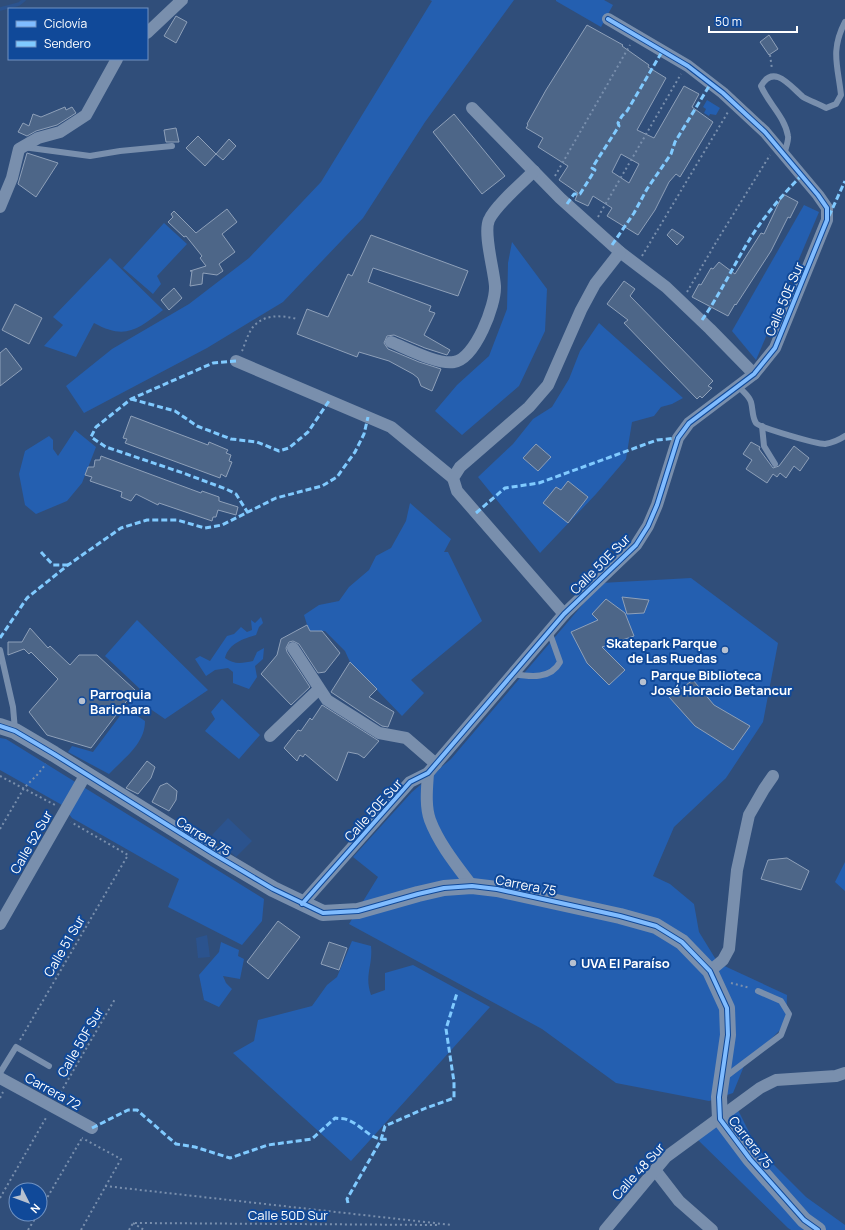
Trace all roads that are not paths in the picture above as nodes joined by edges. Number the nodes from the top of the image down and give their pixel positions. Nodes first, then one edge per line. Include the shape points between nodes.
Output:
1 (182, 0) edge
2 (608, 19) dead end
3 (845, 22) edge
4 (148, 32) edge
5 (116, 60) edge
6 (472, 108) dead end
7 (172, 146) dead end
8 (22, 147) junction
9 (780, 150) junction
10 (534, 171) junction
11 (0, 208) edge
12 (620, 252) junction
13 (391, 342) dead end
14 (236, 361) road end
15 (754, 374) junction
16 (738, 385) junction
17 (762, 426) junction
18 (845, 436) edge
19 (775, 464) dead end
20 (453, 478) junction
21 (564, 614) junction
22 (550, 632) junction
23 (293, 648) dead end
24 (0, 650) edge
25 (514, 674) junction
26 (319, 689) junction
27 (7, 728) edge
28 (270, 736) dead end
29 (432, 769) junction
30 (86, 774) junction
31 (773, 776) dead end
32 (472, 886) junction
33 (302, 904) junction
34 (0, 924) edge
35 (711, 974) junction
36 (758, 991) road end
37 (49, 1066) dead end
38 (0, 1073) edge
39 (845, 1073) edge
40 (0, 1078) edge
41 (721, 1081) junction
42 (720, 1119) junction
43 (90, 1128) road end
44 (655, 1170) junction
45 (605, 1230) edge
46 (712, 1230) edge
47 (818, 1230) edge

1 - 4 street
2 - 9 street, Calle 50E Sur via 688,66 733,103
3 - 9 lane via 838,36 835,56 841,96 836,104 826,108 804,97 784,80 773,76 765,79 761,86 789,137
5 - 8 street via 86,115 60,132 38,138
6 - 10 street
7 - 8 lane via 90,156
8 - 11 street via 17,153 12,178
9 - 15 street, Calle 50E Sur via 827,208 828,220 774,348
10 - 12 street
10 - 13 street via 488,220 495,287 492,306 478,340 465,356 454,362 441,361
12 - 15 street via 666,287
12 - 20 street via 595,284 548,385 529,407 460,466
14 - 20 street via 392,427
15 - 16 street, Calle 50E Sur
16 - 17 lane via 747,393 753,418
16 - 21 street, Calle 50E Sur via 689,423 678,438 657,505 636,545
17 - 18 lane via 801,440 824,444
17 - 19 lane via 764,446
20 - 21 street via 457,492
21 - 22 street, Calle 50E Sur
22 - 25 street, Calle 50E Sur
22 - 25 lane via 560,662 556,670 532,677
23 - 26 street
24 - 27 lane via 13,707
25 - 29 street, Calle 50E Sur
26 - 28 street
26 - 29 street via 327,700 379,733 406,738
27 - 30 street, Carrera 75
29 - 32 street via 427,798 430,819
29 - 33 street, Calle 50E Sur via 410,782
30 - 33 street, Carrera 75 via 214,854
30 - 34 street, Calle 52 Sur
31 - 35 street via 749,815 737,870 729,949
32 - 33 street, Carrera 75 via 444,888 358,911 323,913
32 - 35 street, Carrera 75 via 558,902 656,926 682,942
35 - 41 street, Carrera 75 via 727,1008 728,1035
36 - 41 lane via 781,1001 789,1014 781,1035
37 - 38 lane via 16,1047
39 - 42 street, Calle 48 Sur via 836,1076 776,1080 740,1101
40 - 43 street, Carrera 72
41 - 42 street, Carrera 75
42 - 44 street, Calle 48 Sur via 666,1157
42 - 47 street, Carrera 75 via 750,1159 804,1220
44 - 45 street, Calle 48 Sur
44 - 46 street via 679,1201

